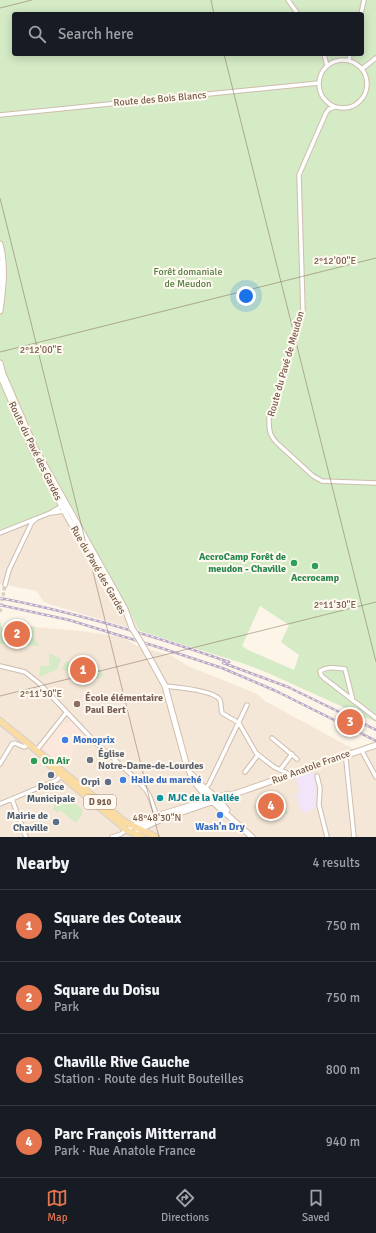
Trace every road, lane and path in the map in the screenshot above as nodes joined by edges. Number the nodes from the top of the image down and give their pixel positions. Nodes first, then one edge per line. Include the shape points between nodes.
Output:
1 (288, 0) edge
2 (364, 0) edge
3 (297, 12) edge
4 (361, 12) edge
5 (324, 56) edge
6 (326, 56) edge
7 (350, 56) edge
8 (376, 58) edge
9 (349, 60) junction
10 (334, 62) junction
11 (327, 66) junction
12 (362, 69) junction
13 (319, 83) junction
14 (335, 107) junction
15 (0, 114) edge
16 (0, 244) edge
17 (0, 263) edge
18 (0, 284) edge
19 (0, 311) edge
20 (0, 362) edge
21 (0, 375) edge
22 (376, 483) edge
23 (64, 505) junction
24 (67, 510) junction
25 (50, 513) junction
26 (36, 519) junction
27 (0, 533) edge
28 (5, 585) tunnel mouth
29 (0, 666) edge
30 (164, 686) junction
31 (353, 701) junction
32 (247, 705) dead end
33 (66, 712) junction
34 (376, 718) edge
35 (0, 721) edge
36 (239, 723) junction
37 (272, 738) dead end
38 (28, 744) junction
39 (376, 745) edge
40 (36, 751) junction
41 (363, 753) dead end
42 (292, 754) junction
43 (258, 756) junction
44 (297, 759) dead end
45 (346, 760) dead end
46 (0, 764) edge
47 (280, 770) junction
48 (245, 772) dead end
49 (61, 773) junction
50 (288, 776) junction
51 (317, 776) dead end
52 (376, 777) edge
53 (204, 790) junction
54 (12, 799) junction
55 (215, 799) junction
56 (0, 804) edge
57 (156, 816) junction
58 (162, 820) junction
59 (139, 829) junction
60 (126, 830) junction
61 (131, 832) edge
62 (26, 837) edge
63 (112, 837) edge
64 (142, 837) edge
65 (156, 837) edge
66 (252, 837) edge
67 (327, 837) edge
68 (354, 837) edge

1 - 3 street
2 - 4 street
5 - 11 street
6 - 10 street
7 - 9 street
8 - 12 street
9 - 10 street
9 - 12 street
10 - 11 street
11 - 13 street via 321,74
12 - 14 street via 368,86 364,97 352,107
13 - 14 street via 322,96
13 - 15 street, Route des Bois Blancs
14 - 22 street, Route du Pavé de Meudon via 326,113 299,175 303,312 269,418 268,429 272,438 317,479
16 - 19 main road via 4,274
17 - 18 main road
20 - 23 main road, Route du Pavé des Gardes via 35,448
21 - 23 main road, Route du Pavé des Gardes via 23,430
23 - 24 main road, Rue du Pavé des Gardes
23 - 25 street
24 - 25 street
24 - 30 main road, Rue du Pavé des Gardes, bridge via 125,609 132,628
25 - 26 street
26 - 27 street
26 - 28 street via 32,522 9,570
29 - 33 street via 30,675
30 - 36 street via 201,691 215,696 220,700 222,712
30 - 53 main road, Rue du Pavé des Gardes via 186,763 193,780
31 - 31 street via 345,669 325,668 320,672
31 - 34 street
32 - 36 street
33 - 40 street
33 - 57 street via 146,790
35 - 38 main road, D 910
36 - 43 street
36 - 53 street via 211,781
37 - 42 street
38 - 40 main road, D 910
38 - 46 street via 24,747 12,744
39 - 50 main road, Rue Anatole France
40 - 49 main road, D 910
41 - 52 street
42 - 44 street
42 - 47 street
43 - 47 street
43 - 48 street
45 - 68 street
47 - 50 street
49 - 54 street via 57,780
49 - 60 main road, D 910
49 - 61 main road, D 910 via 125,822
50 - 55 main road, Rue Anatole France
51 - 67 street via 320,788 319,805
53 - 55 main road, Rue du Pavé des Gardes
54 - 56 street
54 - 62 street
55 - 57 main road, Rue Anatole France
55 - 58 main road, Rue Anatole France
55 - 66 main road, Rue du Pavé des Gardes
57 - 58 street
57 - 61 main road, Rue Anatole France
58 - 59 main road, Rue Anatole France
59 - 61 main road, D 910
59 - 65 main road, D 910
60 - 61 main road, D 910
60 - 63 street
61 - 64 main road, D 910

